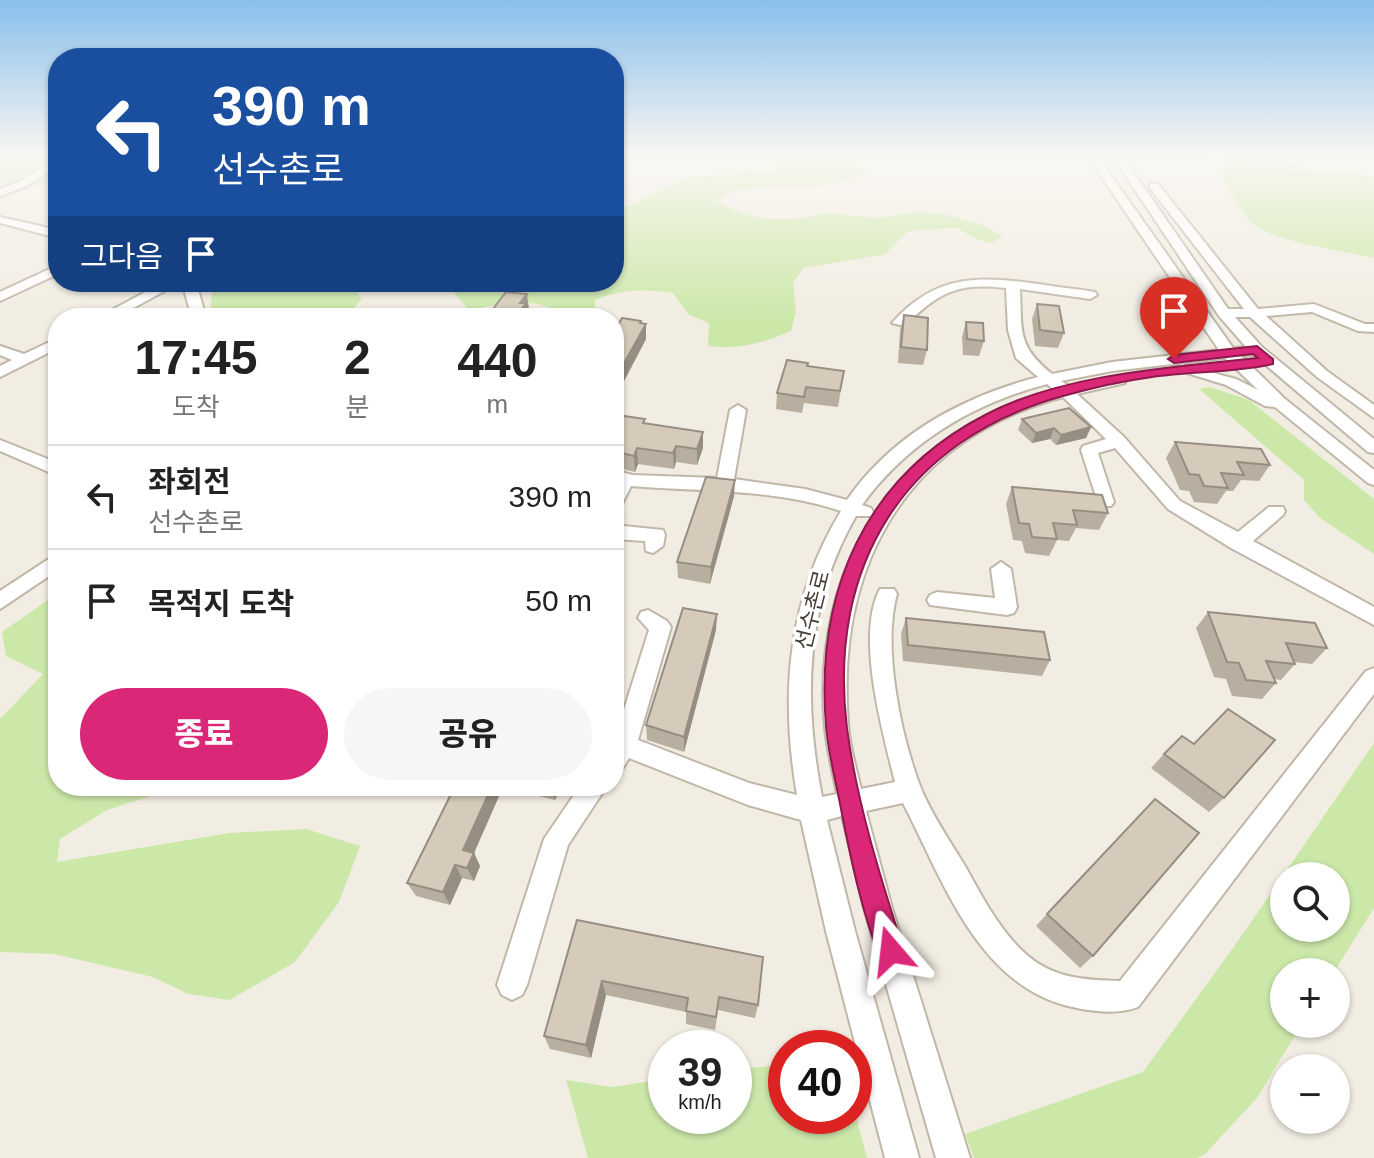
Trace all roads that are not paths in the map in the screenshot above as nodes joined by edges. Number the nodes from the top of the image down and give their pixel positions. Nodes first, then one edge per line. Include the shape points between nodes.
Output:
1 (1130, 211) edge
2 (1155, 211) edge
3 (1174, 211) edge
4 (0, 220) edge
5 (48, 232) edge
6 (48, 274) edge
7 (1013, 286) junction
8 (155, 292) edge
9 (1090, 295) dead end
10 (0, 297) edge
11 (123, 308) edge
12 (1224, 313) junction
13 (1254, 313) junction
14 (1200, 315) junction
15 (899, 323) dead end
16 (1374, 328) edge
17 (48, 347) edge
18 (0, 350) edge
19 (1262, 356) junction
20 (1234, 358) junction
21 (24, 359) junction
22 (1178, 364) junction
23 (0, 372) edge
24 (1050, 380) junction
25 (1066, 392) junction
26 (738, 410) dead end
27 (1374, 413) edge
28 (1299, 419) junction
29 (1118, 441) junction
30 (0, 445) edge
31 (1374, 448) edge
32 (48, 466) edge
33 (624, 478) edge
34 (1374, 479) edge
35 (725, 483) junction
36 (1105, 502) edge
37 (852, 507) junction
38 (1276, 511) dead end
39 (879, 517) junction
40 (624, 533) edge
41 (1238, 543) junction
42 (653, 546) dead end
43 (48, 567) edge
44 (1001, 569) dead end
45 (887, 594) dead end
46 (937, 600) dead end
47 (0, 601) edge
48 (1374, 617) edge
49 (648, 618) dead end
50 (1374, 677) edge
51 (624, 732) edge
52 (624, 751) edge
53 (909, 790) junction
54 (588, 796) edge
55 (851, 802) junction
56 (813, 811) junction
57 (512, 985) dead end
58 (902, 1158) edge
59 (953, 1158) edge

1 - 14 street
2 - 12 street
3 - 13 street
4 - 5 street
6 - 10 street
7 - 9 street
7 - 15 street via 961,283 923,300
7 - 24 street via 1015,330 1023,358
8 - 11 street
12 - 13 street
12 - 19 street
13 - 16 street via 1314,308
13 - 27 street
14 - 20 street
14 - 22 street via 1201,330
17 - 21 street
18 - 21 street
19 - 20 street, 선수촌로
19 - 31 street
20 - 22 street, 선수촌로
20 - 28 street
21 - 23 street
22 - 24 street, 선수촌로
22 - 25 street, 선수촌로
22 - 28 street via 1231,382
24 - 25 street
24 - 37 street, 선수촌로 via 1006,391 941,422 876,473
25 - 29 street
25 - 39 street, 선수촌로 via 1024,404 962,434 902,484
26 - 35 street
28 - 34 street
29 - 36 street via 1089,450
29 - 41 street via 1174,505
30 - 32 street
33 - 35 street
35 - 37 street via 790,491
37 - 39 street
37 - 56 street, 선수촌로 via 826,553 799,664 799,728
38 - 41 street
39 - 55 street, 선수촌로 via 856,562 841,614 834,669 837,728
40 - 42 street via 656,535
41 - 48 street
43 - 47 street
44 - 46 street via 1007,607
45 - 53 street via 882,611 883,687
49 - 51 street via 660,627
50 - 53 street via 1127,996 1054,989 1018,967 983,927
52 - 56 street
53 - 55 street
54 - 57 street via 557,839
55 - 56 street
55 - 59 street, 선수촌로 via 864,862
56 - 58 street, 선수촌로 via 823,867

